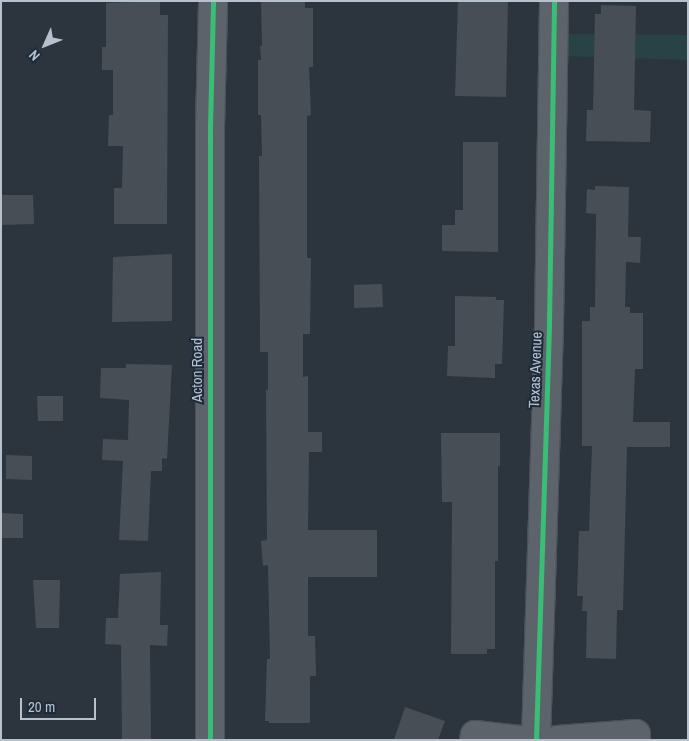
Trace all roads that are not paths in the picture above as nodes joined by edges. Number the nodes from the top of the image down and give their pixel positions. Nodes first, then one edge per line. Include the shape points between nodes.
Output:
1 (213, 1) edge
2 (554, 1) edge
3 (210, 740) edge
4 (474, 740) edge
5 (520, 740) edge
6 (536, 740) edge
7 (557, 740) edge
8 (636, 740) edge

1 - 3 street, Acton Road
2 - 6 street, Texas Avenue via 549,323
4 - 5 street via 475,735
7 - 8 street via 636,734

